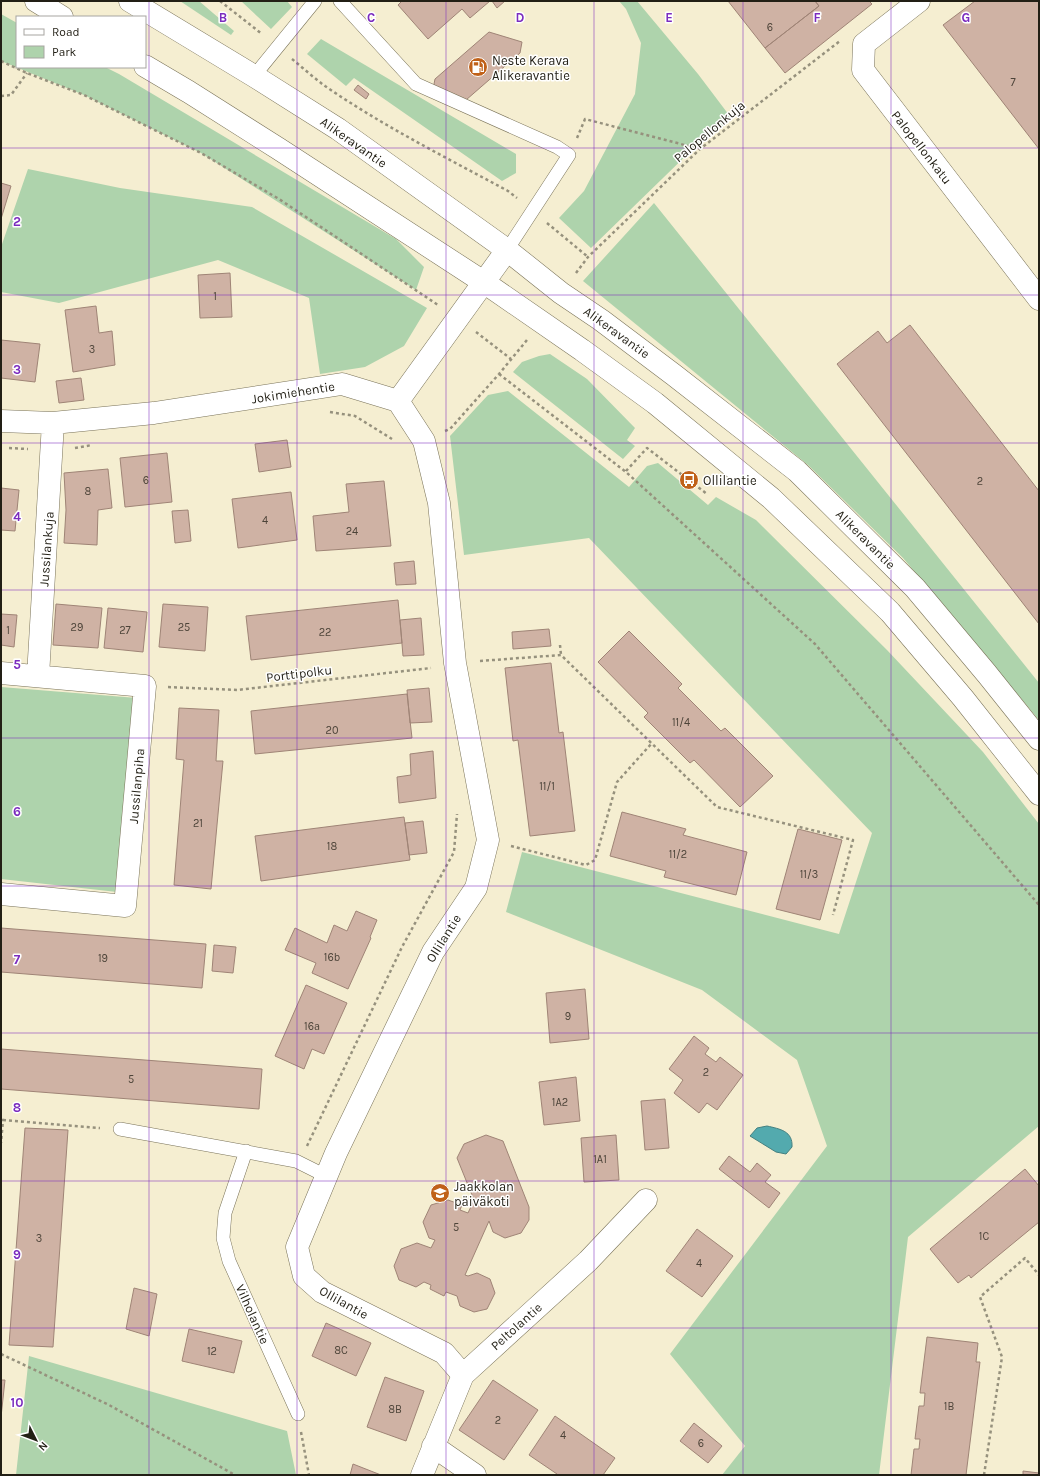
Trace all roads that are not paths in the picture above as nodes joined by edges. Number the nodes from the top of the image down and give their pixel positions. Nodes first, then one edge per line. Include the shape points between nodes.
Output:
1 (36, 1) edge
2 (130, 1) edge
3 (316, 1) edge
4 (340, 1) edge
5 (919, 1) edge
6 (60, 16) edge
7 (146, 67) edge
8 (254, 76) junction
9 (507, 250) junction
10 (485, 283) junction
11 (1039, 299) edge
12 (398, 401) junction
13 (1, 421) edge
14 (53, 423) junction
15 (1, 673) edge
16 (38, 676) junction
17 (1039, 739) edge
18 (1039, 794) edge
19 (1, 894) edge
20 (120, 1129) road end
21 (246, 1151) junction
22 (326, 1176) junction
23 (646, 1200) dead end
24 (463, 1375) junction
25 (298, 1414) road end
26 (433, 1446) junction
27 (422, 1475) edge
28 (475, 1475) edge

1 - 6 street
2 - 8 street, Alikeravantie
3 - 8 lane
4 - 9 lane via 416,84 557,147 569,155
5 - 11 street, Palopellonkatu via 864,44 863,70
7 - 10 street
8 - 9 street, Alikeravantie via 338,130
9 - 10 street
9 - 17 street, Alikeravantie via 668,370 797,471 915,588
10 - 12 street
10 - 18 street via 654,403 771,498 890,612 963,698
12 - 14 street, Jokimiehentie via 342,384 154,413
12 - 22 street, Ollilantie via 424,441 439,503 455,663 488,840 476,888 433,952
13 - 14 street, Jokimiehentie
14 - 16 street, Jussilankuja
15 - 16 street
16 - 19 street, Jussilanpiha via 145,686 126,906
20 - 21 lane
21 - 22 lane via 296,1161
21 - 25 lane, Vilholantie via 224,1213 222,1238 229,1261
22 - 24 street, Ollilantie via 297,1248 304,1276 322,1292 444,1353
23 - 24 street, Peltolantie via 588,1261
24 - 26 street, Peltolantie
26 - 27 street, Peltolantie
26 - 28 street

